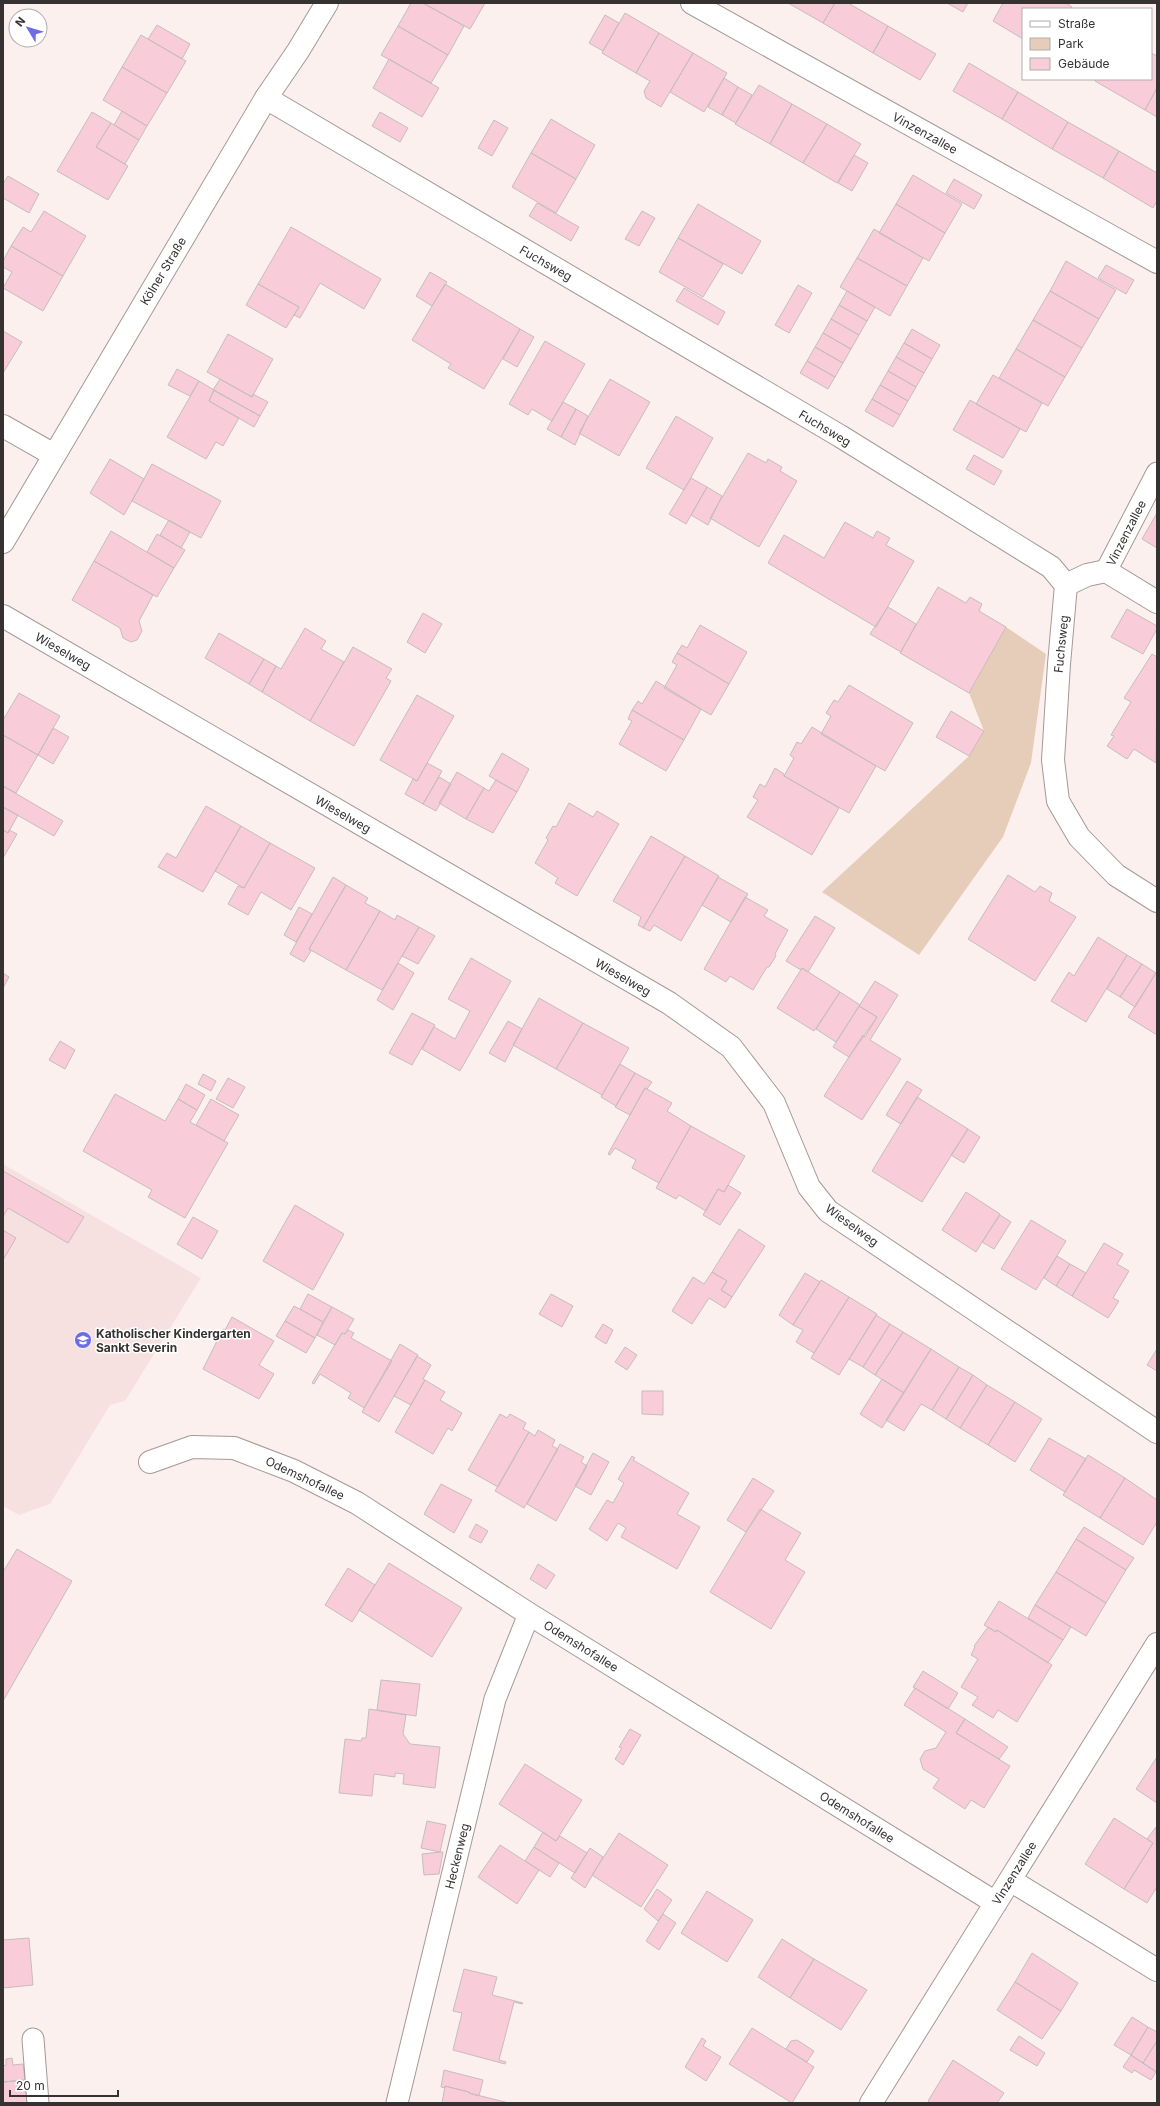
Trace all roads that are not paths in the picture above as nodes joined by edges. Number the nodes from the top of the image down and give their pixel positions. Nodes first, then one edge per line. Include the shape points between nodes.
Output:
1 (327, 3) edge
2 (692, 3) edge
3 (266, 98) junction
4 (1157, 262) edge
5 (3, 426) edge
6 (54, 455) junction
7 (1157, 473) edge
8 (3, 542) edge
9 (1106, 572) junction
10 (1066, 584) junction
11 (1157, 602) edge
12 (3, 616) edge
13 (1157, 901) edge
14 (1157, 1432) edge
15 (150, 1462) dead end
16 (529, 1614) junction
17 (1157, 1644) edge
18 (1010, 1880) junction
19 (996, 1903) junction
20 (1157, 1970) edge
21 (32, 2039) dead end
22 (38, 2103) edge
23 (397, 2103) edge
24 (871, 2103) edge

1 - 3 street, Kölner Straße
2 - 4 street, Vinzenzallee
3 - 6 street, Kölner Straße
3 - 10 street, Fuchsweg via 840,436 1051,567
5 - 6 street
6 - 8 street, Kölner Straße
7 - 9 lane, Vinzenzallee
9 - 10 street via 1087,575
9 - 11 street
10 - 13 street, Fuchsweg via 1053,760 1058,801 1078,837 1116,875
12 - 14 street, Wieselweg via 669,1003 731,1047 774,1103 809,1187 828,1210
15 - 16 street, Odemshofallee via 192,1447 234,1448 294,1471 357,1504
16 - 19 street, Odemshofallee
16 - 23 lane, Heckenweg via 495,1699
17 - 18 street, Vinzenzallee
18 - 19 street, Vinzenzallee
18 - 20 street
19 - 24 street, Vinzenzallee
21 - 22 lane

